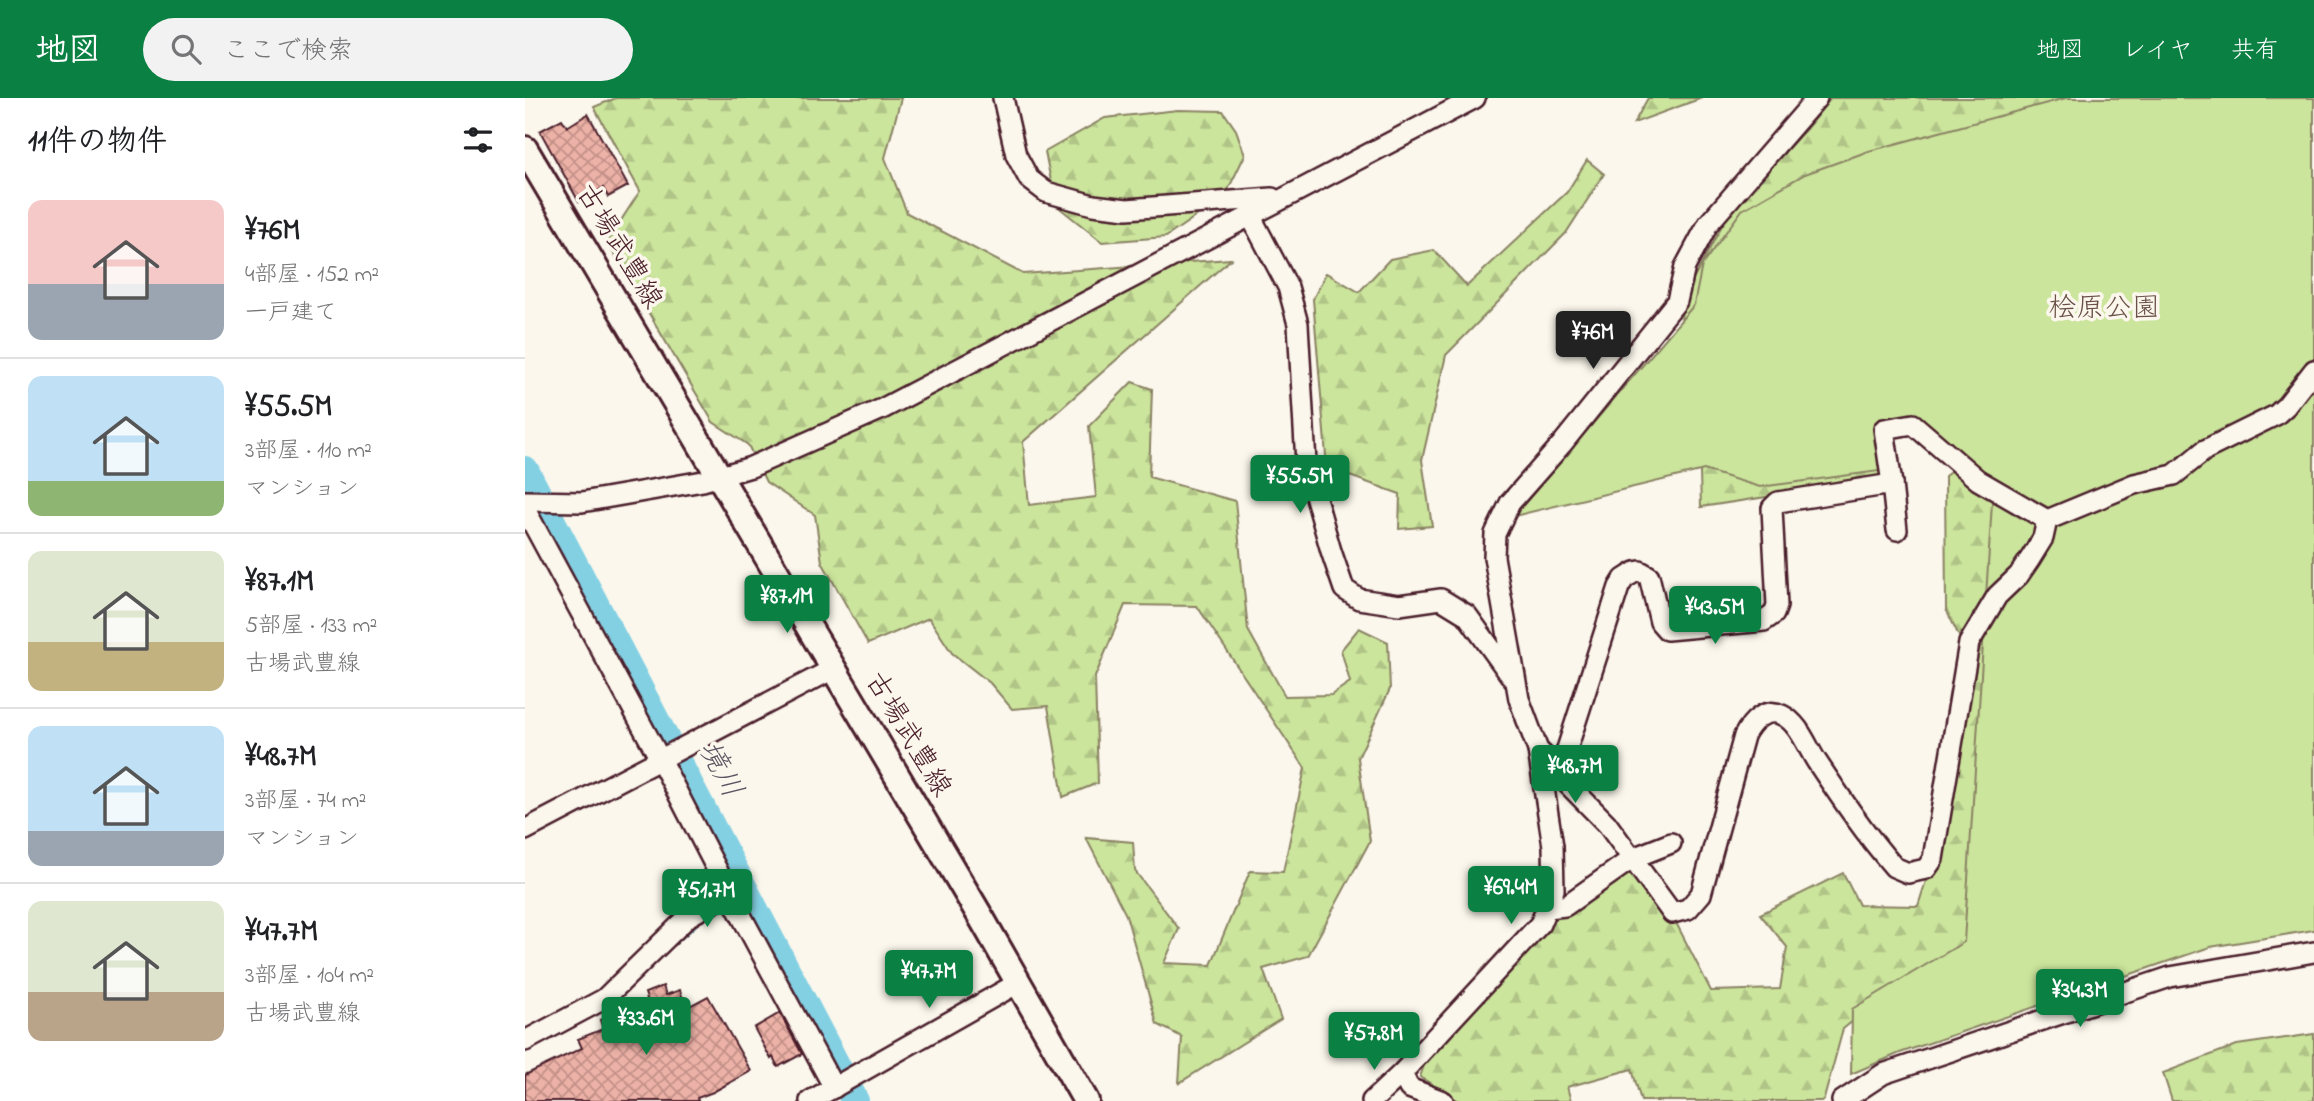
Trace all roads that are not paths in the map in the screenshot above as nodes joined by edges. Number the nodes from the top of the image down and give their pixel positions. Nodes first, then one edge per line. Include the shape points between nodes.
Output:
1 (1003, 98) edge
2 (1475, 98) edge
3 (1817, 98) edge
4 (525, 149) edge
5 (1291, 197) junction
6 (1250, 215) junction
7 (2314, 370) edge
8 (719, 478) junction
9 (1892, 484) junction
10 (525, 501) edge
11 (525, 509) edge
12 (2047, 520) junction
13 (1897, 530) dead end
14 (532, 536) edge
15 (833, 669) junction
16 (1516, 682) junction
17 (1538, 750) junction
18 (661, 759) junction
19 (1561, 775) junction
20 (1547, 811) junction
21 (525, 830) edge
22 (1671, 843) dead end
23 (1633, 858) junction
24 (729, 893) junction
25 (1548, 908) junction
26 (2314, 952) edge
27 (1018, 983) junction
28 (525, 1041) edge
29 (1402, 1073) junction
30 (835, 1087) junction
31 (810, 1101) edge
32 (1086, 1101) edge
33 (1372, 1101) edge
34 (1443, 1101) edge
35 (1842, 1101) edge

1 - 5 street via 1016,155 1029,179 1046,192 1127,209
2 - 5 street
3 - 16 street via 1708,224 1685,267 1677,300 1510,503 1495,534 1494,557
4 - 8 main road, 古場武豊線
5 - 6 street
6 - 8 street via 882,409
6 - 16 street via 1287,287 1298,324 1305,463 1345,589 1359,599 1399,605 1441,599 1467,615
7 - 12 street via 2276,415 2205,450 2173,475 2134,484
8 - 10 street via 582,502
8 - 15 main road, 古場武豊線
9 - 12 street via 1884,429 1913,424 1978,480
9 - 13 street
9 - 19 street via 1773,504 1777,606 1764,621 1667,630 1660,622 1649,576 1640,571 1624,579
11 - 14 street
12 - 23 street via 2031,559 1997,596 1969,643 1933,859 1926,869 1908,873 1894,867 1792,722 1771,713 1750,724 1744,736 1707,877 1695,902 1672,913
14 - 18 street
15 - 18 street
15 - 27 main road, 古場武豊線
16 - 17 street
17 - 19 street
17 - 20 street
18 - 21 street
18 - 24 street
19 - 20 street
19 - 23 street
20 - 25 street via 1555,869
22 - 23 street
23 - 25 street via 1577,900
24 - 28 street via 689,916 604,999
24 - 30 street
25 - 29 street via 1540,924
26 - 35 street via 2170,976 1883,1074
27 - 30 street
27 - 32 main road, 古場武豊線
29 - 33 street
29 - 34 street via 1409,1088
30 - 31 street

